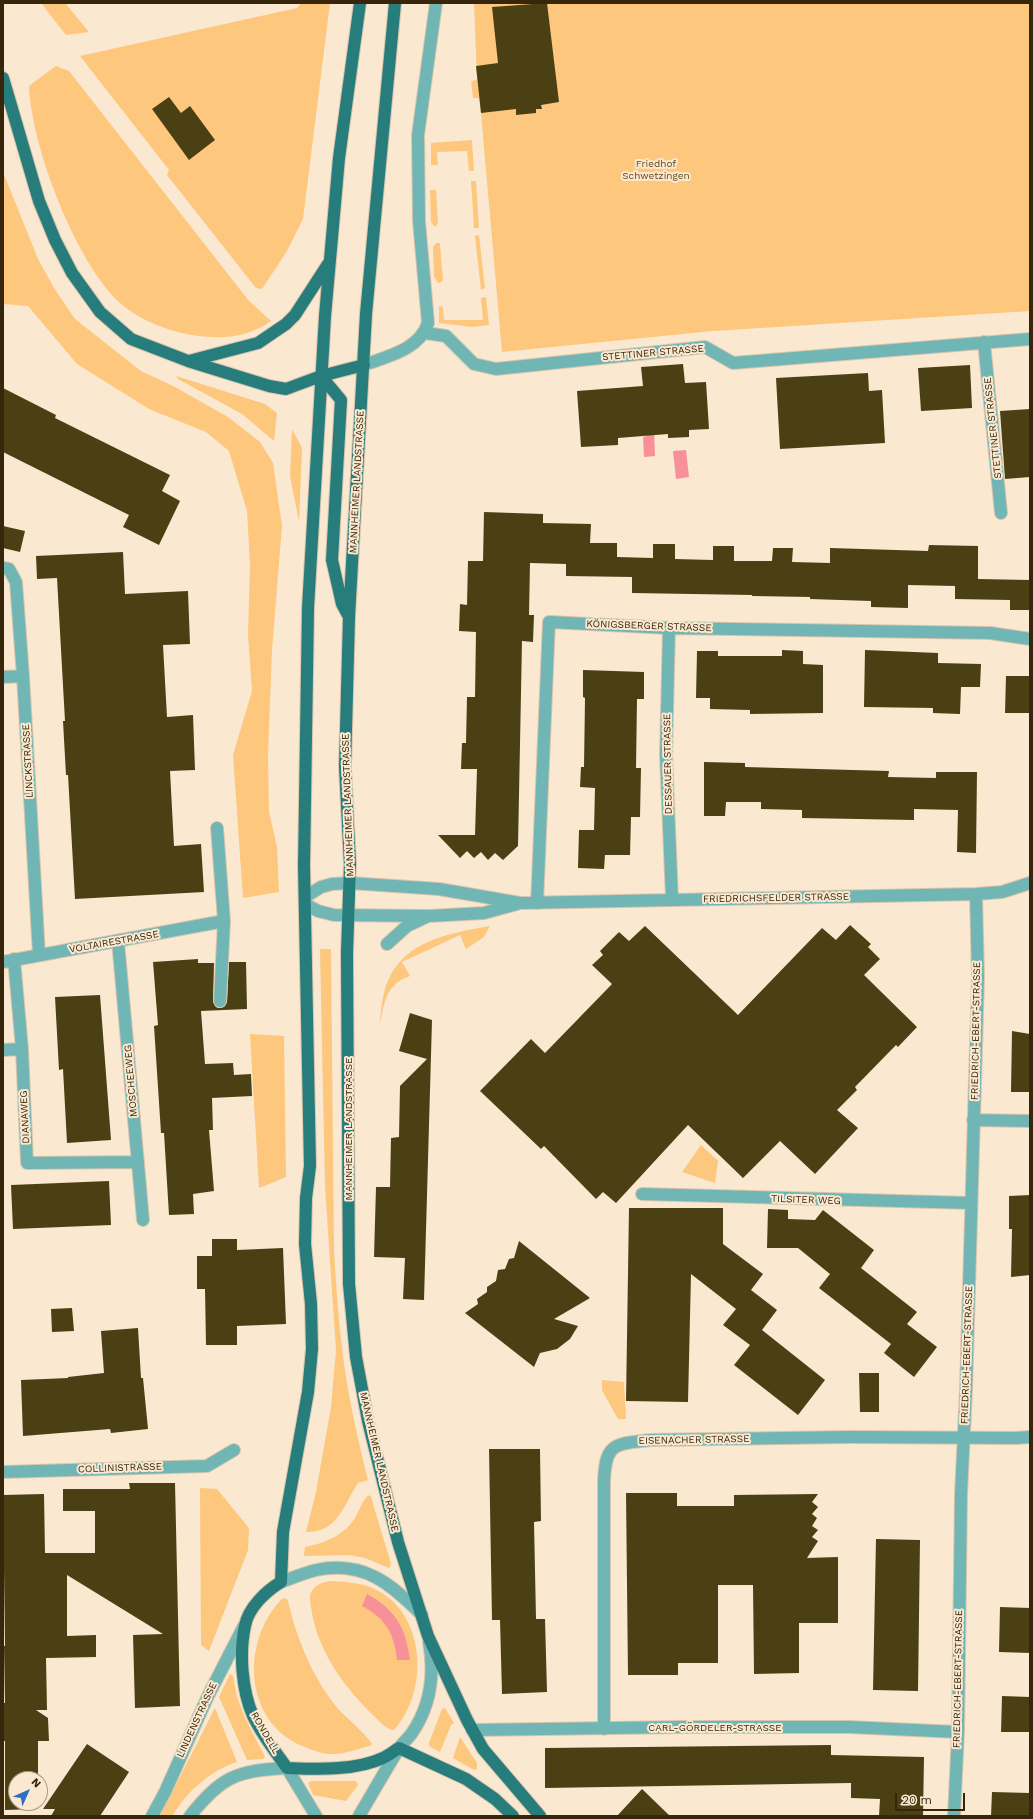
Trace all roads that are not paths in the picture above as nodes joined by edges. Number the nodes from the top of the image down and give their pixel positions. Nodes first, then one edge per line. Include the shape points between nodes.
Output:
1 (360, 3) edge
2 (395, 3) edge
3 (436, 3) edge
4 (3, 78) edge
5 (330, 261) junction
6 (425, 332) junction
7 (1030, 339) edge
8 (984, 342) junction
9 (188, 362) junction
10 (364, 366) junction
11 (321, 376) junction
12 (1001, 513) dead end
13 (6, 568) edge
14 (349, 617) junction
15 (669, 628) junction
16 (1030, 639) edge
17 (24, 676) junction
18 (3, 677) edge
19 (217, 828) dead end
20 (350, 883) junction
21 (1030, 883) edge
22 (976, 894) junction
23 (672, 899) junction
24 (305, 900) junction
25 (520, 903) junction
26 (537, 903) junction
27 (348, 915) junction
28 (429, 916) junction
29 (224, 922) junction
30 (118, 941) junction
31 (387, 944) dead end
32 (39, 955) junction
33 (9, 960) edge
34 (220, 1001) dead end
35 (22, 1049) junction
36 (3, 1050) edge
37 (974, 1120) junction
38 (1030, 1121) edge
39 (138, 1162) junction
40 (642, 1194) dead end
41 (971, 1203) junction
42 (143, 1220) dead end
43 (964, 1437) junction
44 (1030, 1437) edge
45 (234, 1450) dead end
46 (3, 1472) edge
47 (281, 1582) junction
48 (422, 1615) junction
49 (245, 1625) junction
50 (428, 1636) junction
51 (604, 1729) junction
52 (472, 1730) junction
53 (958, 1732) junction
54 (399, 1748) junction
55 (286, 1768) junction
56 (152, 1816) edge
57 (190, 1816) edge
58 (316, 1816) edge
59 (359, 1816) edge
60 (513, 1816) edge
61 (540, 1816) edge
62 (954, 1816) edge

1 - 5 main road via 338,158
2 - 10 main road, MANNHEIMER LANDSTRASSE via 366,314
3 - 6 street via 418,135 419,221 428,323
4 - 9 main road via 39,201 54,240 72,273 100,312 132,339
5 - 9 main road via 295,315 280,328 258,343
5 - 11 main road
6 - 8 street, STETTINER STRASSE via 446,336 474,364 496,368 706,347 733,363
6 - 10 street via 417,342 401,351
7 - 8 street, STETTINER STRASSE
8 - 12 street, STETTINER STRASSE
9 - 11 main road via 286,389
10 - 11 main road
10 - 14 main road, MANNHEIMER LANDSTRASSE
11 - 14 main road via 341,400 332,560 342,604
11 - 24 main road via 308,608 304,736
13 - 17 street, LINCKSTRASSE via 16,582
14 - 20 main road, MANNHEIMER LANDSTRASSE via 345,767
15 - 16 street, KÖNIGSBERGER STRASSE via 990,633
15 - 23 street, DESSAUER STRASSE via 666,755
15 - 26 street, KÖNIGSBERGER STRASSE via 549,622
17 - 18 street
17 - 32 street, LINCKSTRASSE
19 - 29 street
20 - 24 street, FRIEDRICHSFELDER STRASSE via 321,887
20 - 25 street, FRIEDRICHSFELDER STRASSE via 439,889
20 - 27 main road, MANNHEIMER LANDSTRASSE
21 - 22 street, FRIEDRICHSFELDER STRASSE via 1002,892
22 - 23 street, FRIEDRICHSFELDER STRASSE
22 - 37 street, FRIEDRICH-EBERT-STRASSE via 978,978
23 - 26 street, FRIEDRICHSFELDER STRASSE
24 - 27 street, FRIEDRICHSFELDER STRASSE via 318,911
24 - 47 main road via 310,1166 305,1244 313,1328 308,1392 283,1532
25 - 26 street, FRIEDRICHSFELDER STRASSE
25 - 28 street, FRIEDRICHSFELDER STRASSE via 484,913
27 - 28 street, FRIEDRICHSFELDER STRASSE
27 - 48 main road, MANNHEIMER LANDSTRASSE via 349,1284 356,1358 382,1483
28 - 31 street, FRIEDRICHSFELDER STRASSE via 407,926
29 - 30 street, VOLTAIRESTRASSE
29 - 34 street
30 - 32 street, VOLTAIRESTRASSE
30 - 39 street, MOSCHEEWEG
32 - 33 street, VOLTAIRESTRASSE
33 - 35 street, DIANAWEG
35 - 36 street
35 - 39 street, DIANAWEG via 27,1163
37 - 38 street
37 - 41 street, FRIEDRICH-EBERT-STRASSE
39 - 42 street, MOSCHEEWEG
40 - 41 street, TILSITER WEG
41 - 43 street, FRIEDRICH-EBERT-STRASSE
43 - 44 street, EISENACHER STRASSE
43 - 51 street, EISENACHER STRASSE via 651,1440 621,1443 610,1450 604,1465
43 - 53 street, FRIEDRICH-EBERT-STRASSE
45 - 46 street, COLLINISTRASSE via 207,1466
47 - 48 street, RONDELL via 316,1570 346,1568 383,1580
47 - 49 main road, RONDELL via 261,1599
48 - 50 main road, RONDELL
49 - 55 main road, RONDELL via 243,1678 247,1697 253,1716
49 - 56 street, LINDENSTRASSE via 208,1696
50 - 52 main road, RONDELL
50 - 54 street, RONDELL via 432,1657 428,1704 411,1735
51 - 52 street, CARL-GÖRDELER-STRASSE
51 - 53 street, CARL-GÖRDELER-STRASSE via 849,1727
52 - 61 main road, RONDELL via 499,1770
53 - 62 street, FRIEDRICH-EBERT-STRASSE
54 - 55 main road, RONDELL via 383,1758 358,1765 312,1769
54 - 59 street
54 - 60 main road via 466,1779 495,1799
55 - 57 street via 258,1769 228,1778 215,1788
55 - 58 street

